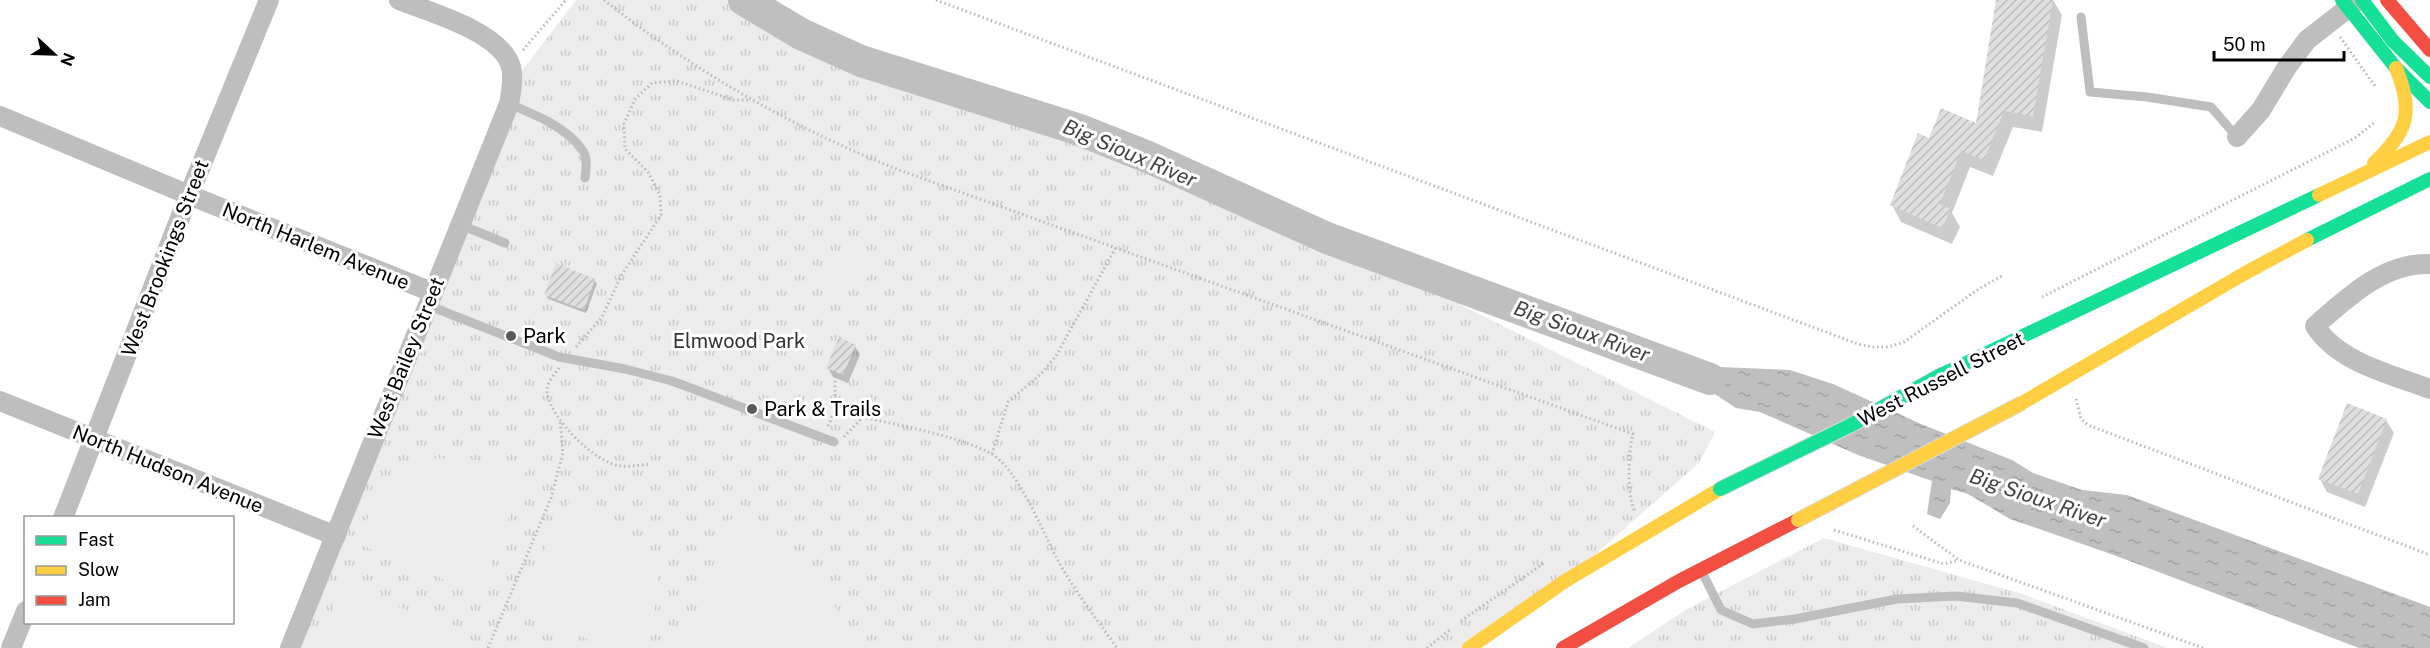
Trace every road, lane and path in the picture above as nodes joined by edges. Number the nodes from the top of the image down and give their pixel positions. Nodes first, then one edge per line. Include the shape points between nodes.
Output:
1 (269, 0) edge
2 (399, 0) edge
3 (566, 0) edge
4 (604, 0) edge
5 (936, 0) edge
6 (2387, 0) edge
7 (2352, 2) edge
8 (2081, 17) dead end
9 (2341, 38) dead end
10 (2430, 50) edge
11 (511, 66) junction
12 (2396, 68) junction
13 (2430, 77) edge
14 (2377, 90) dead end
15 (753, 100) junction
16 (2430, 102) edge
17 (509, 104) junction
18 (2380, 115) dead end
19 (0, 116) edge
20 (2237, 136) joint
21 (2430, 142) edge
22 (585, 178) dead end
23 (2430, 179) edge
24 (2344, 182) junction
25 (189, 195) junction
26 (460, 225) junction
27 (505, 243) dead end
28 (1116, 247) junction
29 (2430, 264) edge
30 (2004, 275) dead end
31 (430, 298) junction
32 (2034, 302) dead end
33 (567, 358) junction
34 (837, 373) dead end
35 (2066, 379) junction
36 (2430, 389) edge
37 (0, 401) edge
38 (560, 418) junction
39 (824, 438) junction
40 (94, 440) junction
41 (834, 442) joint
42 (992, 454) junction
43 (650, 464) dead end
44 (1634, 510) dead end
45 (64, 516) edge
46 (1913, 526) dead end
47 (1834, 530) dead end
48 (336, 536) junction
49 (2430, 555) edge
50 (1959, 560) junction
51 (1700, 569) junction
52 (24, 616) edge
53 (11, 648) edge
54 (290, 648) edge
55 (488, 648) edge
56 (1117, 648) edge
57 (1469, 648) edge
58 (1563, 648) edge
59 (2144, 648) edge
60 (2203, 648) edge

1 - 25 street, West Brookings Street
2 - 11 street via 490,40 503,51
3 - 11 path
4 - 15 path via 684,58
5 - 30 path via 1858,344 1888,347 1904,342
6 - 10 main road
7 - 12 main road
7 - 13 main road
7 - 20 street via 2307,40 2261,110
8 - 20 lane via 2090,92 2211,108
9 - 14 path
11 - 17 street, West Bailey Street
12 - 16 main road
12 - 24 main road via 2408,99 2399,137 2373,164
15 - 28 path via 861,155
15 - 33 path via 734,100 677,81 652,83 634,99 624,124 625,149 648,172 660,195 661,215 621,276 602,317
17 - 22 lane via 545,118 584,152
17 - 26 street, West Bailey Street
18 - 32 path via 2355,138
19 - 25 street, North Harlem Avenue
21 - 24 main road, West Russell Street
23 - 35 main road via 2247,272
24 - 57 main road, West Russell Street, bridge via 1943,374 1849,426 1720,489 1565,581
25 - 31 street, North Harlem Avenue
25 - 40 street, West Brookings Street
26 - 27 lane
26 - 31 street, West Bailey Street
28 - 42 path via 1056,356 1008,402
28 - 44 path via 1633,435 1630,446
29 - 36 street via 2406,266 2379,277 2315,326 2323,339 2348,356
31 - 33 lane
31 - 48 street, West Bailey Street
33 - 38 path via 549,381 547,393
33 - 39 lane via 672,381
34 - 39 path via 835,410
35 - 49 path via 2076,396 2081,419 2088,425
35 - 51 main road, bridge
37 - 40 street, North Hudson Avenue
38 - 43 path via 601,459 621,466
38 - 55 path via 563,453 551,498
39 - 41 lane
40 - 45 street, West Brookings Street
40 - 48 street, North Hudson Avenue
41 - 42 path via 839,444 863,417 944,437
42 - 56 path via 1026,496 1056,557
46 - 50 path
47 - 50 path via 1944,564
48 - 54 street, West Bailey Street
50 - 60 path
51 - 58 main road
51 - 59 lane via 1721,610 1753,624 1897,599 1956,596 2017,603
52 - 53 street

